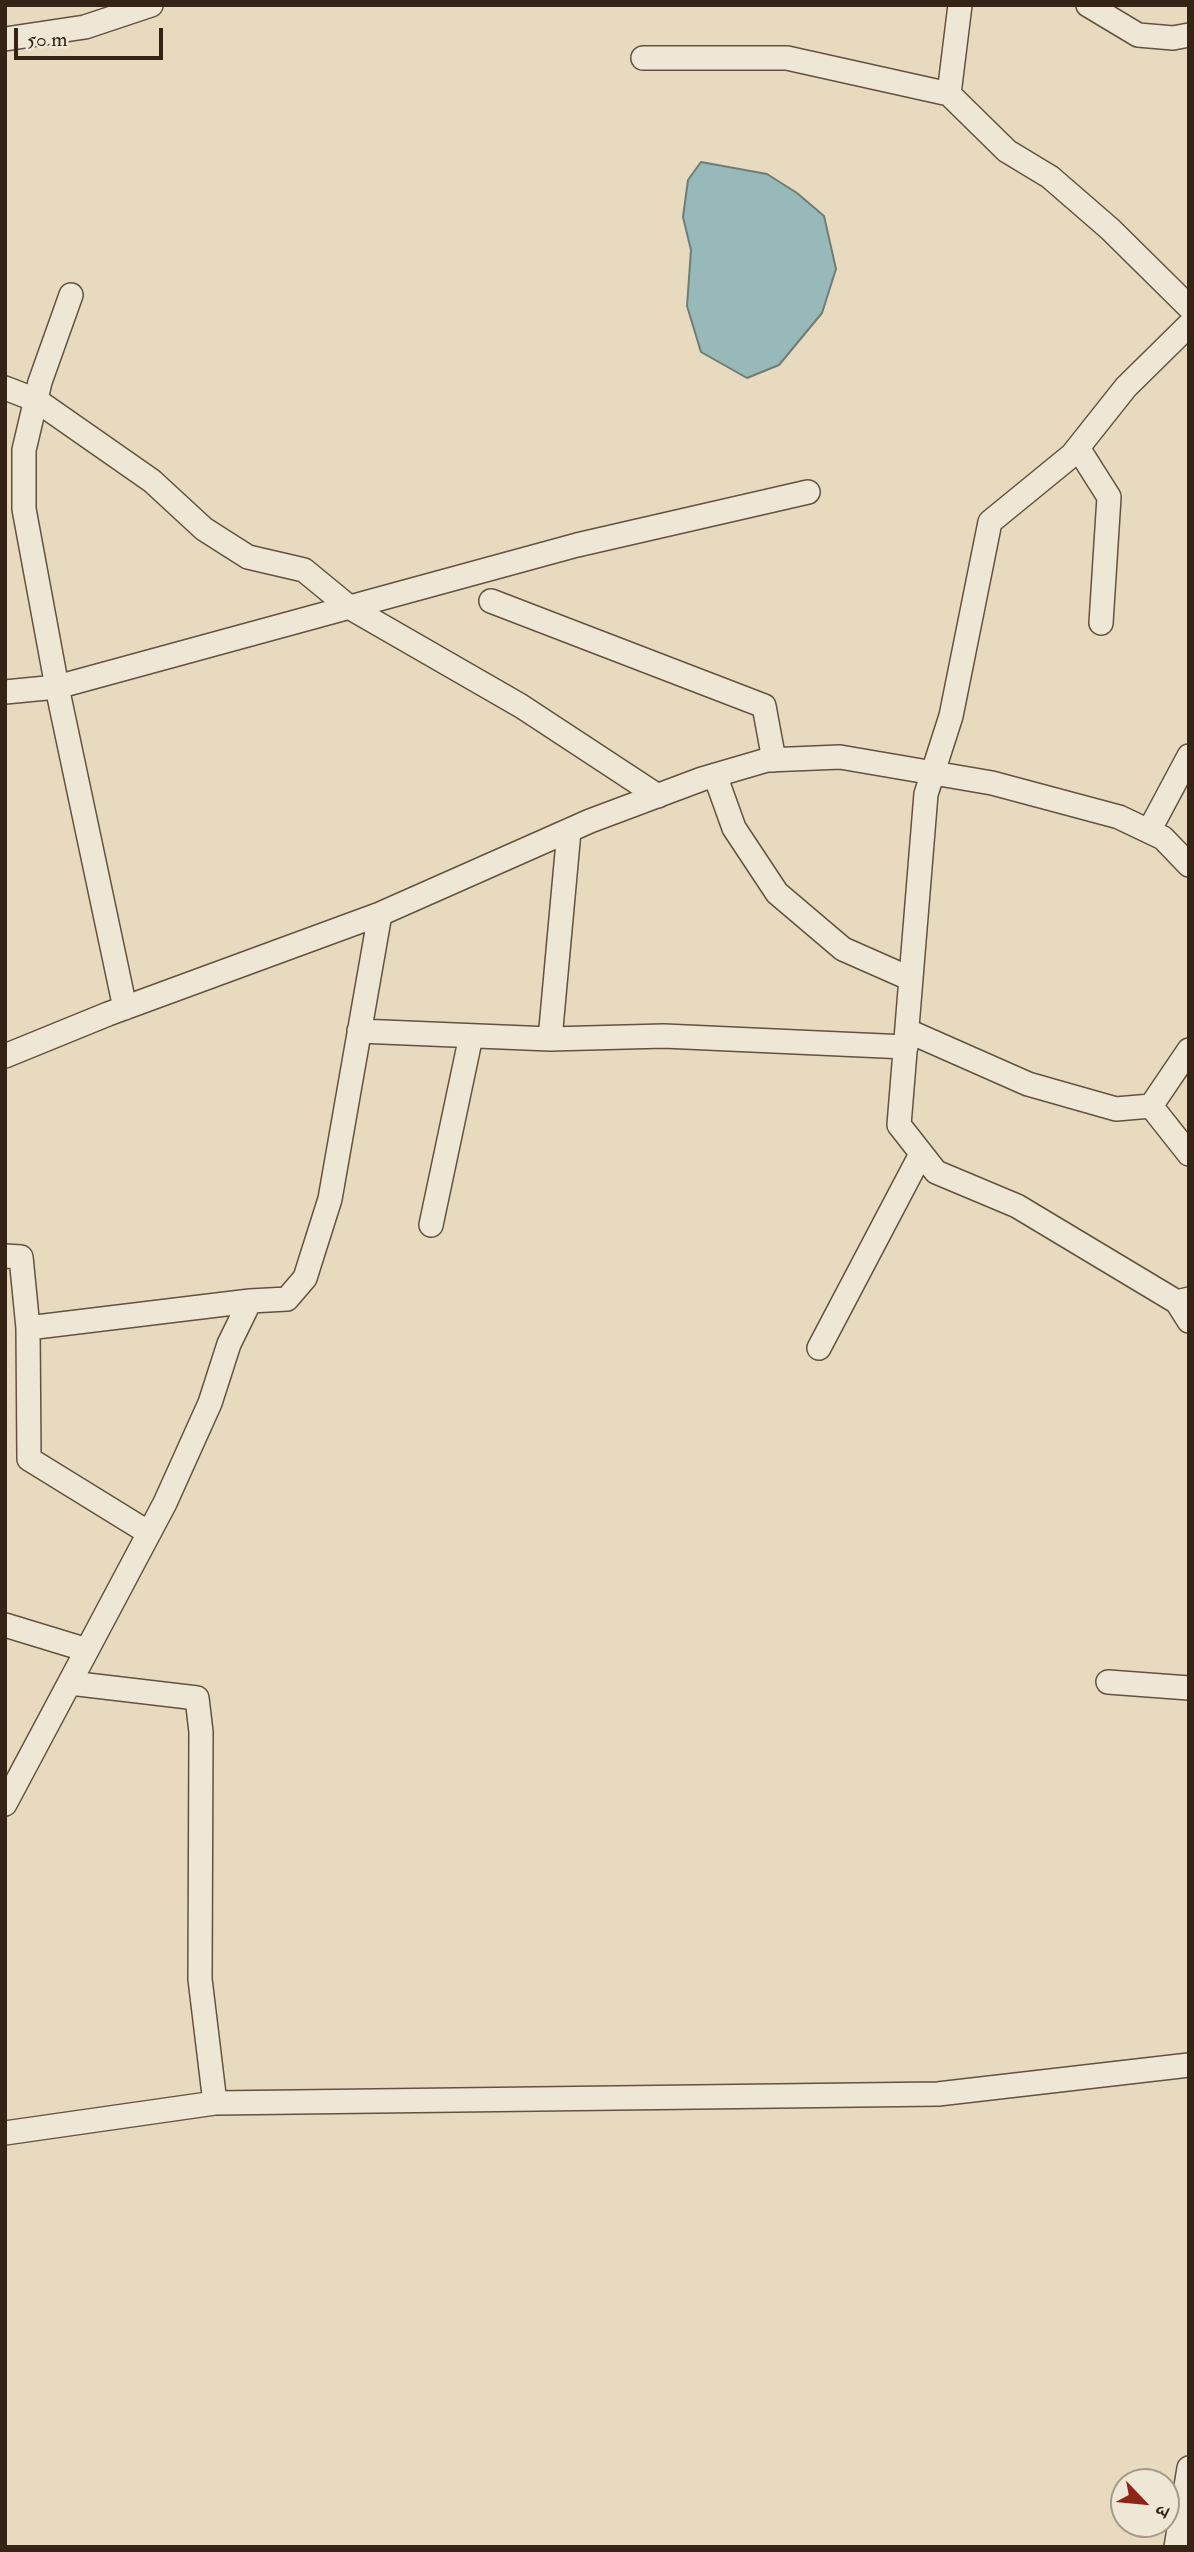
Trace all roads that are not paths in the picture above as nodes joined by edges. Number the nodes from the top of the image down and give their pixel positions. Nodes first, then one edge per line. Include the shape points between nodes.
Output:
1 (151, 5) edge
2 (960, 5) edge
3 (1088, 5) edge
4 (5, 38) edge
5 (1184, 41) edge
6 (643, 58) dead end
7 (948, 94) junction
8 (71, 295) dead end
9 (1189, 307) edge
10 (1189, 325) edge
11 (5, 388) edge
12 (36, 400) junction
13 (1078, 448) junction
14 (808, 492) dead end
15 (15, 493) edge
16 (491, 601) dead end
17 (349, 607) junction
18 (1101, 622) dead end
19 (57, 687) junction
20 (5, 692) edge
21 (1189, 756) edge
22 (774, 760) junction
23 (933, 773) junction
24 (715, 775) junction
25 (658, 796) junction
26 (569, 831) junction
27 (1149, 831) junction
28 (1189, 865) edge
29 (380, 914) junction
30 (911, 979) junction
31 (125, 1007) junction
32 (359, 1031) junction
33 (471, 1035) junction
34 (907, 1039) junction
35 (550, 1040) junction
36 (1189, 1049) edge
37 (5, 1056) edge
38 (1151, 1106) junction
39 (921, 1154) junction
40 (1189, 1154) edge
41 (431, 1225) dead end
42 (5, 1256) edge
43 (250, 1301) junction
44 (1185, 1307) edge
45 (29, 1328) junction
46 (819, 1348) dead end
47 (149, 1533) junction
48 (5, 1625) edge
49 (87, 1650) junction
50 (1108, 1682) dead end
51 (70, 1683) junction
52 (1189, 1688) edge
53 (5, 1804) edge
54 (1189, 2065) edge
55 (215, 2103) junction
56 (5, 2133) edge
57 (1189, 2468) edge
58 (1176, 2547) edge

1 - 4 street via 85,27
2 - 7 street
3 - 5 street via 1138,35
6 - 7 street via 787,58
7 - 9 street via 1007,151 1051,177 1110,229
8 - 12 street
10 - 13 street via 1126,387
11 - 12 street
12 - 15 street
12 - 17 street via 152,481 204,529 248,557 303,570
13 - 18 street via 1109,497
13 - 23 street via 990,522 951,716
14 - 17 street via 577,545
15 - 19 street via 24,509
16 - 22 street via 764,706
17 - 19 street
17 - 25 street via 521,706
19 - 20 street
19 - 31 street
21 - 27 street
22 - 23 street via 840,757
22 - 24 street
23 - 27 street via 992,783 1119,817
23 - 30 street via 926,794
24 - 25 street
24 - 30 street via 734,828 777,893 844,949
25 - 26 street
26 - 29 street
26 - 35 street
27 - 28 street via 1163,838
29 - 31 street
29 - 32 street
30 - 34 street
31 - 37 street
32 - 33 street
32 - 43 street via 330,1199 305,1278 287,1300
33 - 35 street
33 - 41 street
34 - 35 street via 664,1036
34 - 38 street via 1028,1084 1116,1109
34 - 39 street via 899,1125
36 - 38 street
38 - 40 street
39 - 44 street via 936,1172 1017,1206
39 - 46 street
42 - 45 street via 21,1258
43 - 45 street
43 - 47 street via 229,1344 210,1403
45 - 47 street via 29,1460
47 - 49 street
48 - 49 street
49 - 51 street
50 - 52 street
51 - 53 street
51 - 55 street via 197,1698 201,1732 200,1979
54 - 55 street via 938,2094
55 - 56 street
57 - 58 street

